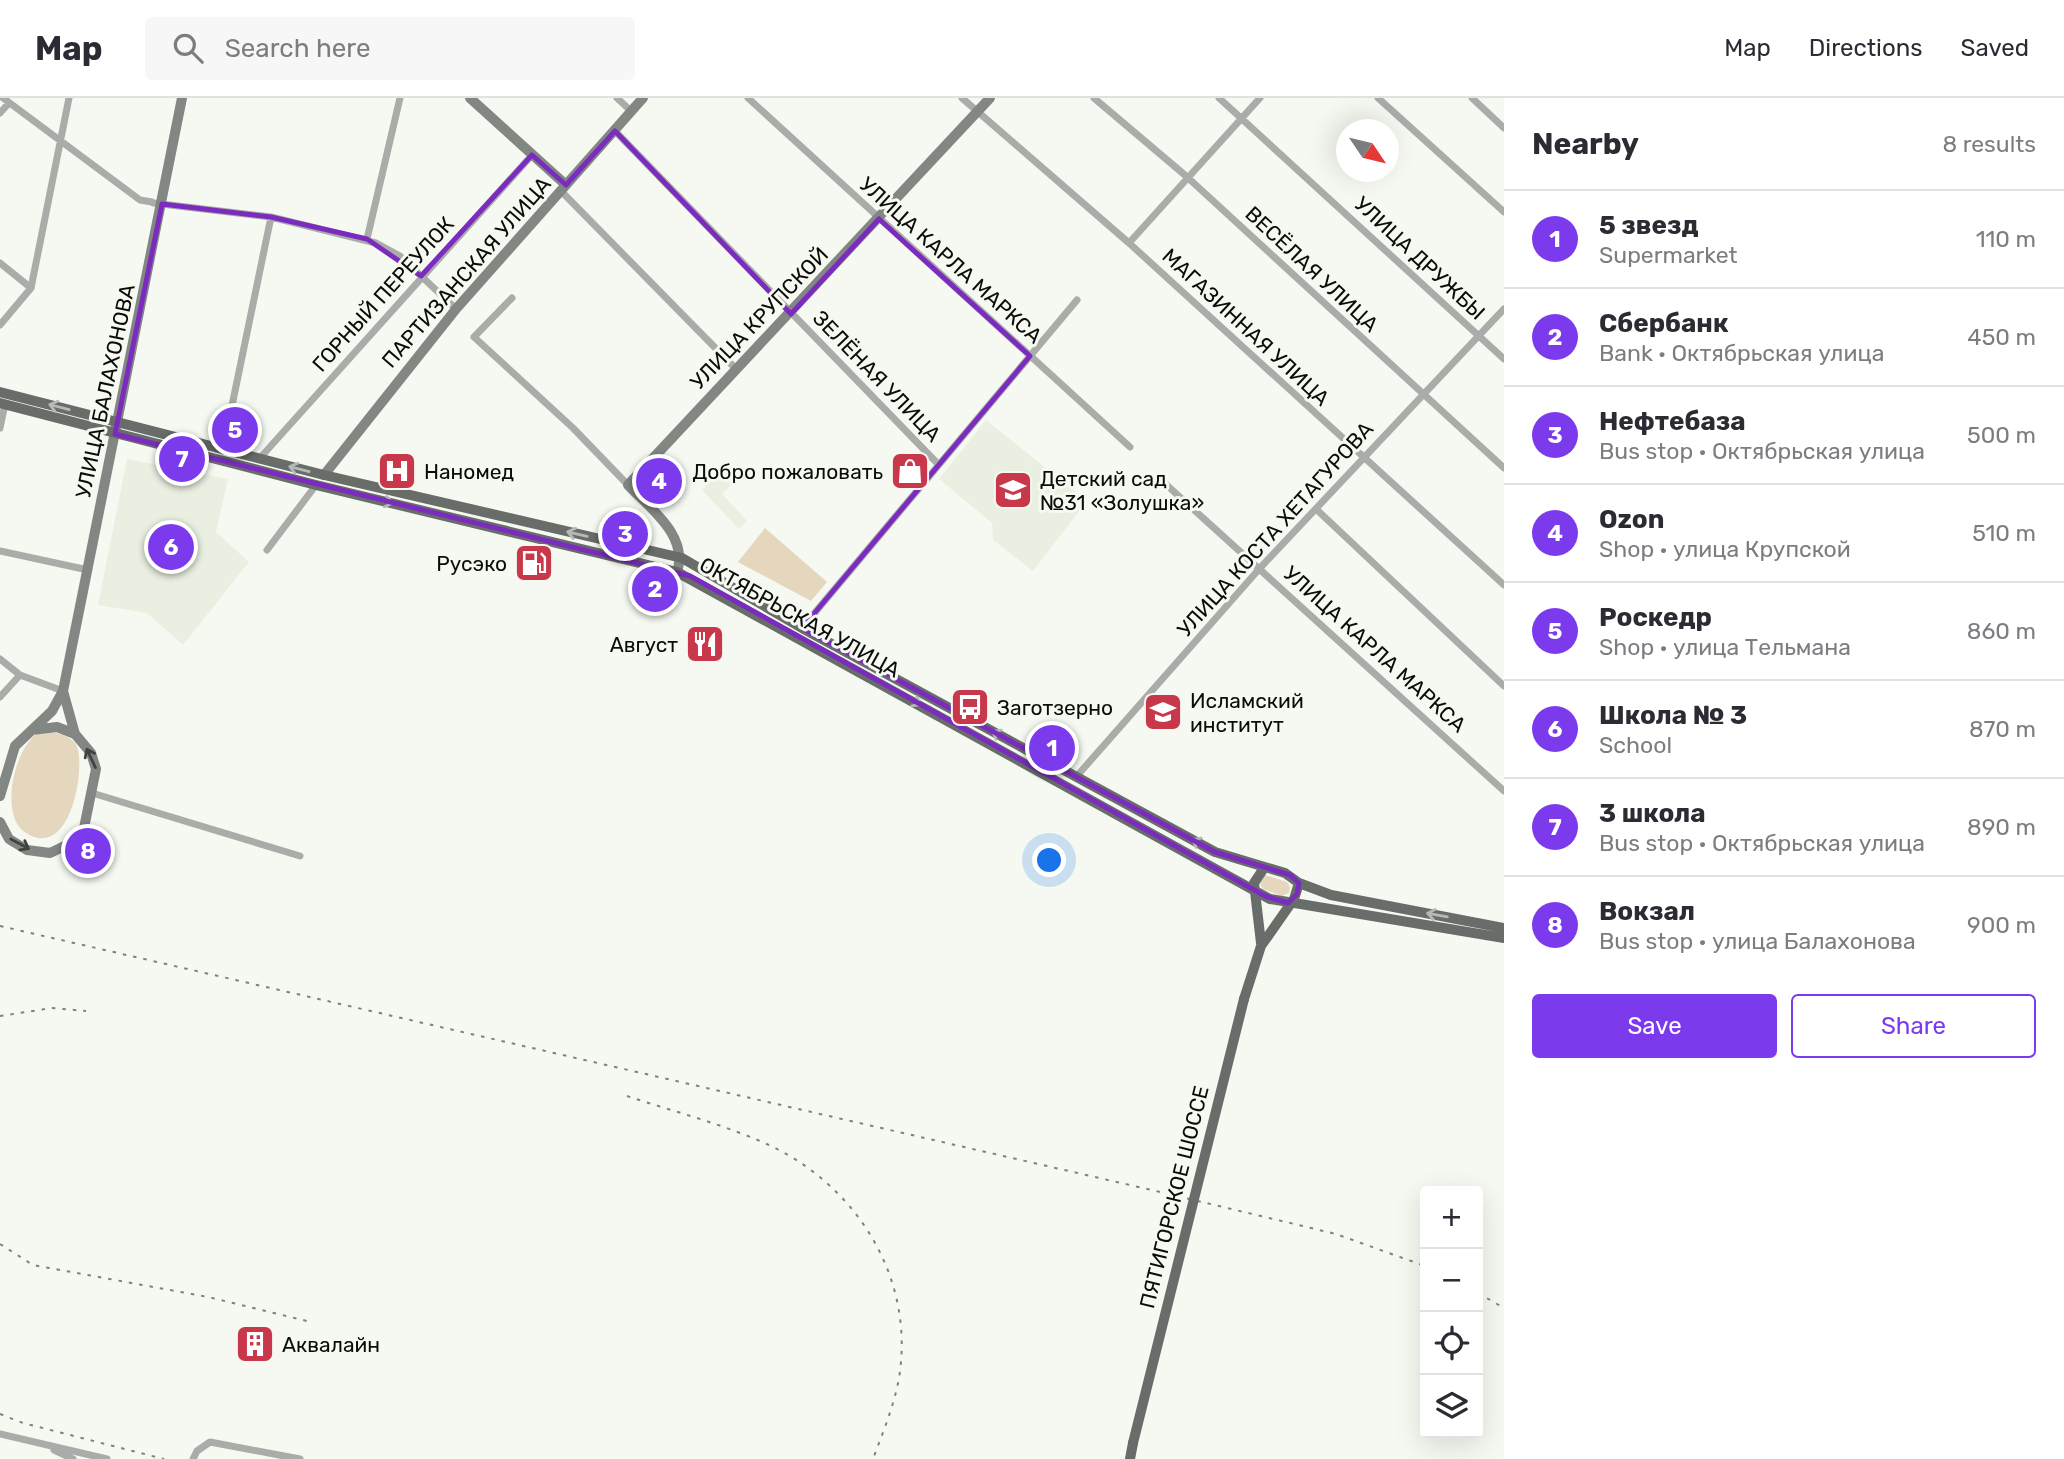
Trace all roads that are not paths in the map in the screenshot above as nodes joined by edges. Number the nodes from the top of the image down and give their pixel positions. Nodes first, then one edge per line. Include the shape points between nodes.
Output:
1 (69, 98) edge
2 (182, 98) edge
3 (400, 98) edge
4 (470, 98) edge
5 (617, 98) edge
6 (643, 98) edge
7 (748, 98) edge
8 (962, 98) edge
9 (990, 98) edge
10 (1094, 98) edge
11 (1219, 98) edge
12 (1260, 98) edge
13 (1378, 98) edge
14 (1472, 98) edge
15 (6, 100) edge
16 (632, 112) junction
17 (977, 112) junction
18 (0, 113) edge
19 (1242, 118) junction
20 (1504, 128) edge
21 (615, 131) junction
22 (61, 142) junction
23 (532, 155) junction
24 (1186, 176) junction
25 (564, 188) junction
26 (156, 203) junction
27 (1504, 212) edge
28 (271, 217) junction
29 (879, 219) junction
30 (367, 239) junction
31 (1129, 243) junction
32 (0, 263) edge
33 (421, 276) junction
34 (31, 288) junction
35 (512, 298) dead end
36 (1077, 300) dead end
37 (456, 309) junction
38 (1504, 309) edge
39 (791, 314) junction
40 (0, 325) edge
41 (1480, 337) junction
42 (1030, 356) junction
43 (1504, 359) edge
44 (737, 370) junction
45 (0, 392) edge
46 (1424, 396) junction
47 (3, 403) edge
48 (118, 422) junction
49 (0, 428) edge
50 (115, 434) junction
51 (1130, 447) dead end
52 (223, 449) junction
53 (1362, 457) junction
54 (260, 458) junction
55 (938, 464) junction
56 (1504, 468) edge
57 (324, 475) junction
58 (1160, 479) dead end
59 (317, 485) junction
60 (628, 485) junction
61 (1316, 509) junction
62 (267, 550) dead end
63 (0, 551) edge
64 (682, 558) junction
65 (1260, 568) junction
66 (88, 570) junction
67 (677, 572) junction
68 (1504, 585) edge
69 (802, 628) junction
70 (0, 659) edge
71 (20, 675) junction
72 (1504, 686) edge
73 (63, 691) junction
74 (0, 697) edge
75 (30, 730) junction
76 (75, 734) junction
77 (4, 761) edge
78 (1076, 777) junction
79 (1504, 791) edge
80 (92, 793) junction
81 (0, 796) edge
82 (0, 822) edge
83 (300, 856) dead end
84 (1264, 868) junction
85 (1299, 883) junction
86 (1256, 890) junction
87 (1291, 902) junction
88 (1504, 928) edge
89 (1504, 938) edge
90 (1261, 946) junction
91 (0, 1434) edge
92 (44, 1445) junction
93 (73, 1459) edge
94 (107, 1459) edge
95 (192, 1459) edge
96 (300, 1459) edge
97 (1130, 1459) edge

1 - 22 street
2 - 26 street, УЛИЦА БАЛАХОНОВА
3 - 30 street
4 - 23 street
5 - 16 street
6 - 16 street, ПАРТИЗАНСКАЯ УЛИЦА
7 - 29 street, УЛИЦА КАРЛА МАРКСА
8 - 17 street, МАГАЗИННАЯ УЛИЦА
9 - 17 street, УЛИЦА КРУПСКОЙ
10 - 24 street, ВЕСЁЛАЯ УЛИЦА
11 - 19 street, УЛИЦА ДРУЖБЫ
12 - 19 street
13 - 27 street
14 - 20 street
15 - 18 street
15 - 22 street
16 - 21 street, ПАРТИЗАНСКАЯ УЛИЦА
17 - 29 street, УЛИЦА КРУПСКОЙ
17 - 31 street, МАГАЗИННАЯ УЛИЦА
19 - 24 street
19 - 41 street, УЛИЦА ДРУЖБЫ
21 - 25 street, ПАРТИЗАНСКАЯ УЛИЦА
21 - 39 street, ЗЕЛЁНАЯ УЛИЦА
22 - 26 street via 140,200
22 - 34 street
23 - 25 street
23 - 33 street, ГОРНЫЙ ПЕРЕУЛОК
24 - 31 street
24 - 46 street, ВЕСЁЛАЯ УЛИЦА
25 - 37 street, ПАРТИЗАНСКАЯ УЛИЦА
25 - 44 street
26 - 28 street
26 - 48 street, УЛИЦА БАЛАХОНОВА
28 - 30 street
28 - 52 street
29 - 39 street, УЛИЦА КРУПСКОЙ
29 - 42 street, УЛИЦА КАРЛА МАРКСА
30 - 33 street via 400,256
31 - 53 street, МАГАЗИННАЯ УЛИЦА
32 - 34 street
33 - 37 street
33 - 54 street, ГОРНЫЙ ПЕРЕУЛОК
34 - 40 street
35 - 60 street via 474,337
36 - 42 street
37 - 57 street, ПАРТИЗАНСКАЯ УЛИЦА
38 - 41 street, УЛИЦА КОСТА ХЕТАГУРОВА
39 - 44 street, УЛИЦА КРУПСКОЙ
39 - 55 street, ЗЕЛЁНАЯ УЛИЦА
41 - 43 street, УЛИЦА ДРУЖБЫ
41 - 46 street, УЛИЦА КОСТА ХЕТАГУРОВА
42 - 51 street, УЛИЦА КАРЛА МАРКСА
42 - 55 street
44 - 60 street, УЛИЦА КРУПСКОЙ
48 -> 45 main road, ОКТЯБРЬСКАЯ УЛИЦА
46 - 53 street, УЛИЦА КОСТА ХЕТАГУРОВА
46 - 56 street, ВЕСЁЛАЯ УЛИЦА
47 - 49 street
47 - 50 main road, ОКТЯБРЬСКАЯ УЛИЦА
48 - 50 street, УЛИЦА БАЛАХОНОВА
48 - 52 main road, ОКТЯБРЬСКАЯ УЛИЦА
50 - 59 main road, ОКТЯБРЬСКАЯ УЛИЦА
50 - 66 street, УЛИЦА БАЛАХОНОВА
52 - 54 main road, ОКТЯБРЬСКАЯ УЛИЦА
53 - 61 street, УЛИЦА КОСТА ХЕТАГУРОВА
53 - 68 street, МАГАЗИННАЯ УЛИЦА
57 -> 54 main road, ОКТЯБРЬСКАЯ УЛИЦА
55 - 69 street
64 -> 57 main road, ОКТЯБРЬСКАЯ УЛИЦА
58 - 65 street, УЛИЦА КАРЛА МАРКСА
59 - 62 street
59 -> 67 main road, ОКТЯБРЬСКАЯ УЛИЦА
60 - 64 street via 668,528
61 - 65 street, УЛИЦА КОСТА ХЕТАГУРОВА
61 - 72 street
63 - 66 street
64 - 67 street
64 - 69 main road, ОКТЯБРЬСКАЯ УЛИЦА
65 - 78 street, УЛИЦА КОСТА ХЕТАГУРОВА
65 - 79 street, УЛИЦА КАРЛА МАРКСА
66 - 73 street, УЛИЦА БАЛАХОНОВА
67 -> 86 main road, ОКТЯБРЬСКАЯ УЛИЦА
78 -> 69 main road, ОКТЯБРЬСКАЯ УЛИЦА
70 - 71 street
71 - 73 street
71 - 74 street
73 - 75 street, УЛИЦА БАЛАХОНОВА via 52,711
73 - 76 street, УЛИЦА БАЛАХОНОВА
75 - 76 street via 57,727
75 - 77 street, УЛИЦА БАЛАХОНОВА
80 -> 76 street, УЛИЦА БАЛАХОНОВА via 96,769 91,753
77 - 81 street, УЛИЦА БАЛАХОНОВА
84 -> 78 main road, ОКТЯБРЬСКАЯ УЛИЦА via 1215,852
82 -> 80 street, УЛИЦА БАЛАХОНОВА via 9,839 27,849 50,853 71,843 84,828
80 - 83 street
84 - 85 main road, ОКТЯБРЬСКАЯ УЛИЦА via 1290,875
84 - 86 main road, ПЯТИГОРСКОЕ ШОССЕ via 1255,879
85 - 87 main road, ПЯТИГОРСКОЕ ШОССЕ
88 -> 85 main road, ОКТЯБРЬСКАЯ УЛИЦА via 1344,899
86 - 87 main road, ОКТЯБРЬСКАЯ УЛИЦА via 1274,900
86 - 90 main road, ПЯТИГОРСКОЕ ШОССЕ
87 - 89 main road, ОКТЯБРЬСКАЯ УЛИЦА
87 - 90 main road, ПЯТИГОРСКОЕ ШОССЕ
90 - 97 main road, ПЯТИГОРСКОЕ ШОССЕ, bridge
91 - 92 street
92 - 93 street
92 - 94 street
95 - 96 street via 210,1443

